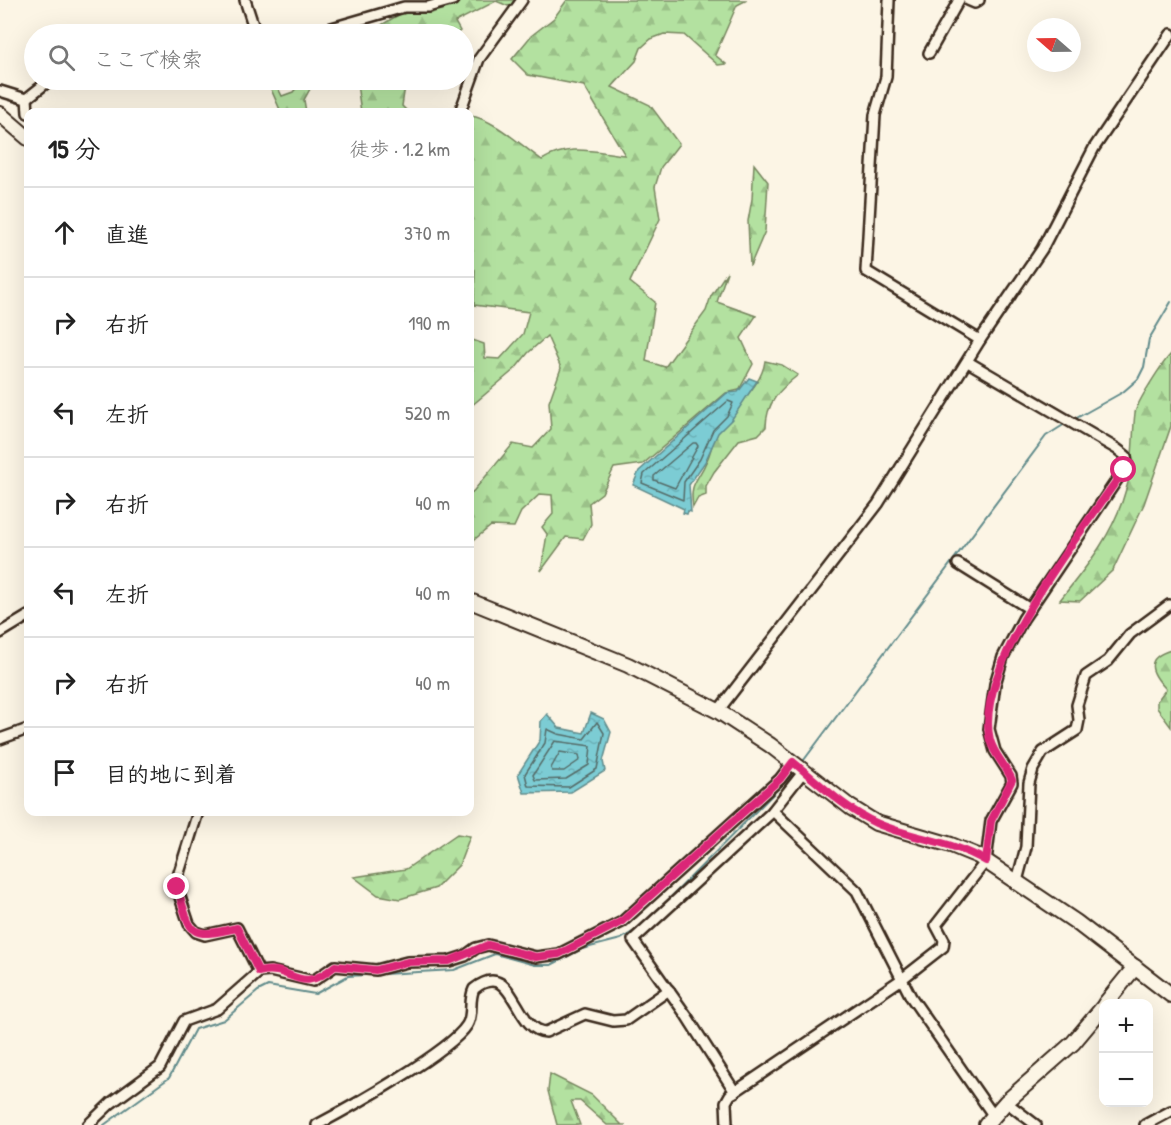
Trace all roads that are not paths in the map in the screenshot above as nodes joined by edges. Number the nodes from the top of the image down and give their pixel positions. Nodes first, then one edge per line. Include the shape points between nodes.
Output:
1 (244, 0) edge
2 (453, 0) edge
3 (522, 0) edge
4 (889, 0) edge
5 (959, 0) edge
6 (968, 0) edge
7 (979, 0) edge
8 (252, 24) edge
9 (345, 24) edge
10 (1171, 34) edge
11 (929, 53) dead end
12 (474, 73) edge
13 (37, 90) edge
14 (468, 90) edge
15 (0, 91) edge
16 (27, 98) junction
17 (28, 108) edge
18 (461, 108) edge
19 (0, 114) edge
20 (24, 135) edge
21 (980, 340) junction
22 (968, 362) junction
23 (958, 564) dead end
24 (474, 603) edge
25 (1169, 604) dead end
26 (1030, 609) junction
27 (24, 618) edge
28 (0, 633) edge
29 (718, 711) junction
30 (24, 730) edge
31 (0, 739) edge
32 (793, 762) junction
33 (804, 771) junction
34 (773, 811) junction
35 (197, 816) edge
36 (986, 861) junction
37 (1017, 881) junction
38 (1135, 967) junction
39 (259, 972) junction
40 (902, 979) junction
41 (669, 990) junction
42 (1171, 996) edge
43 (1109, 999) edge
44 (1099, 1011) edge
45 (735, 1092) junction
46 (1006, 1102) junction
47 (1171, 1111) edge
48 (990, 1120) edge
49 (88, 1125) edge
50 (318, 1125) edge
51 (727, 1125) edge
52 (1036, 1125) edge
53 (1145, 1125) edge

1 - 8 street
2 - 9 street via 428,7 404,7
3 - 12 street via 479,59
4 - 21 street via 886,77 875,114 866,271
5 - 11 street
6 - 7 street
10 - 21 street via 1091,154 1042,249
13 - 16 street
14 - 18 street
15 - 16 street
16 - 17 street
19 - 20 street
21 - 22 street
22 - 26 street via 1117,449 1128,460
22 - 29 street via 878,504
23 - 26 street
24 - 29 street via 628,665
25 - 37 street via 1130,634 1108,661 1090,671 1077,705 1077,730 1038,757 1029,783 1026,847
26 - 36 street via 1003,657 991,706 990,740 1012,780 991,821
27 - 28 street
29 - 32 street
30 - 31 street
32 - 33 street
32 - 39 street via 780,779 621,922 559,954 536,957 488,945 449,961 407,962 376,970 335,966 313,981
33 - 34 street
33 - 36 street via 876,823 962,849
34 - 40 street via 858,891
34 - 41 street via 634,938 634,944
35 - 39 street via 177,882 189,924 205,935 237,928
36 - 37 street
36 - 40 street via 937,922 936,928 944,940 942,947
37 - 38 street
38 - 42 street
38 - 43 street
39 - 49 street via 217,1010 184,1021 155,1073 111,1103
40 - 45 street
40 - 48 street
41 - 45 street
41 - 50 street via 626,1020 613,1022 585,1014 540,1032 528,1022 505,988 490,981 474,989 470,1018 454,1040
44 - 46 street via 1073,1043
45 - 51 street via 726,1099
46 - 48 street
46 - 52 street
47 - 53 street

